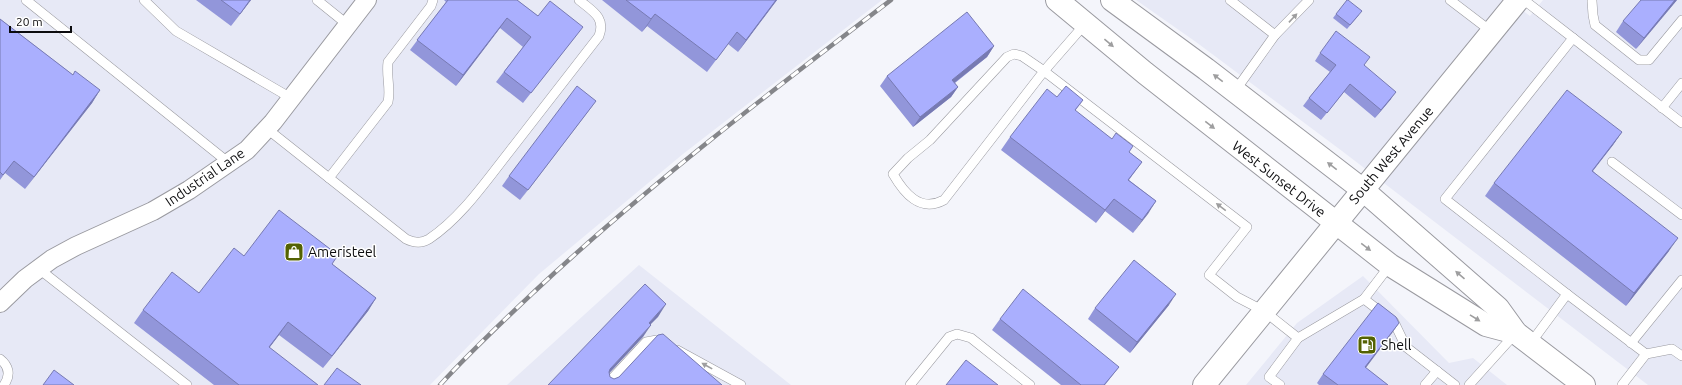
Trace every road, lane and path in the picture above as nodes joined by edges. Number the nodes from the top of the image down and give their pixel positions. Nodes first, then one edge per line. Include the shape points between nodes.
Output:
1 (26, 0) edge
2 (144, 0) edge
3 (317, 0) edge
4 (367, 0) edge
5 (433, 0) edge
6 (579, 0) edge
7 (1057, 0) edge
8 (1112, 0) edge
9 (1230, 0) edge
10 (1309, 0) edge
11 (1450, 0) edge
12 (1518, 0) edge
13 (1524, 0) edge
14 (1592, 0) edge
15 (1595, 0) edge
16 (1682, 20) edge
17 (1085, 24) junction
18 (348, 25) junction
19 (1492, 32) junction
20 (1275, 35) junction
21 (1573, 38) junction
22 (1044, 71) junction
23 (1682, 82) edge
24 (1235, 91) junction
25 (291, 98) junction
26 (1662, 108) junction
27 (1682, 123) edge
28 (266, 128) junction
29 (1612, 162) edge
30 (230, 163) junction
31 (329, 178) junction
32 (1363, 190) junction
33 (1682, 215) edge
34 (1335, 223) junction
35 (1390, 265) junction
36 (39, 269) junction
37 (1682, 280) edge
38 (1567, 294) junction
39 (1364, 299) junction
40 (0, 303) edge
41 (1264, 311) junction
42 (1298, 338) junction
43 (1523, 338) junction
44 (1631, 343) junction
45 (1680, 351) edge
46 (1646, 354) junction
47 (0, 358) edge
48 (1436, 371) junction
49 (4, 385) edge
50 (187, 385) edge
51 (606, 385) edge
52 (741, 385) edge
53 (910, 385) edge
54 (1030, 385) edge
55 (1204, 385) edge
56 (1280, 385) edge
57 (1425, 385) edge
58 (1455, 385) edge
59 (1469, 385) edge
60 (1584, 385) edge
61 (1622, 385) edge

1 - 30 lane
2 - 25 lane via 176,31
3 - 18 lane
4 - 18 street, Industrial Lane
5 - 31 lane via 388,62 388,102
6 - 31 lane via 600,19 602,28 599,36 483,185 461,210 429,239 421,242 406,239
7 - 17 main road, West Sunset Drive
24 -> 8 main road, West Sunset Drive
9 - 20 lane
20 -> 10 lane
11 - 19 lane
12 - 19 main road, South West Avenue
13 - 21 lane
14 - 15 lane
14 - 16 lane via 1595,25 1639,60 1649,60
17 - 22 lane
17 -> 34 main road, West Sunset Drive
18 - 25 street, Industrial Lane
19 - 32 main road, South West Avenue
20 - 24 lane
21 - 26 lane
21 - 38 lane via 1445,199
22 - 22 lane via 944,200 934,205 924,205 902,190 893,174 930,140 1007,57 1014,54 1022,56
41 -> 22 lane via 1237,298 1209,275 1247,227
23 - 26 lane
32 -> 24 main road, West Sunset Drive
25 - 28 street, Industrial Lane
26 - 27 lane
28 - 30 street, Industrial Lane via 247,150
28 - 31 lane
29 - 33 lane
30 - 36 street, Industrial Lane via 153,211 76,246
32 - 34 main road, South West Avenue
43 -> 32 main road, West Sunset Drive via 1498,308
34 -> 35 main road, West Sunset Drive
34 - 41 main road, South West Avenue
35 - 39 lane
35 -> 43 main road, West Sunset Drive via 1486,325
36 - 40 street, Industrial Lane
36 - 50 lane
37 - 44 lane
38 - 43 lane
38 - 44 lane
39 - 42 lane
39 - 48 lane via 1394,322 1406,347
41 - 42 lane
41 - 55 main road, South West Avenue
42 - 56 lane via 1269,377
43 - 59 lane
43 - 60 main road, West Sunset Drive
44 - 46 lane
45 - 46 lane via 1670,349
46 - 61 lane
47 - 49 lane via 8,367 9,374
48 - 57 lane
48 - 58 lane
52 -> 51 lane via 657,340 646,342
53 - 54 lane via 949,337 957,334 971,338

